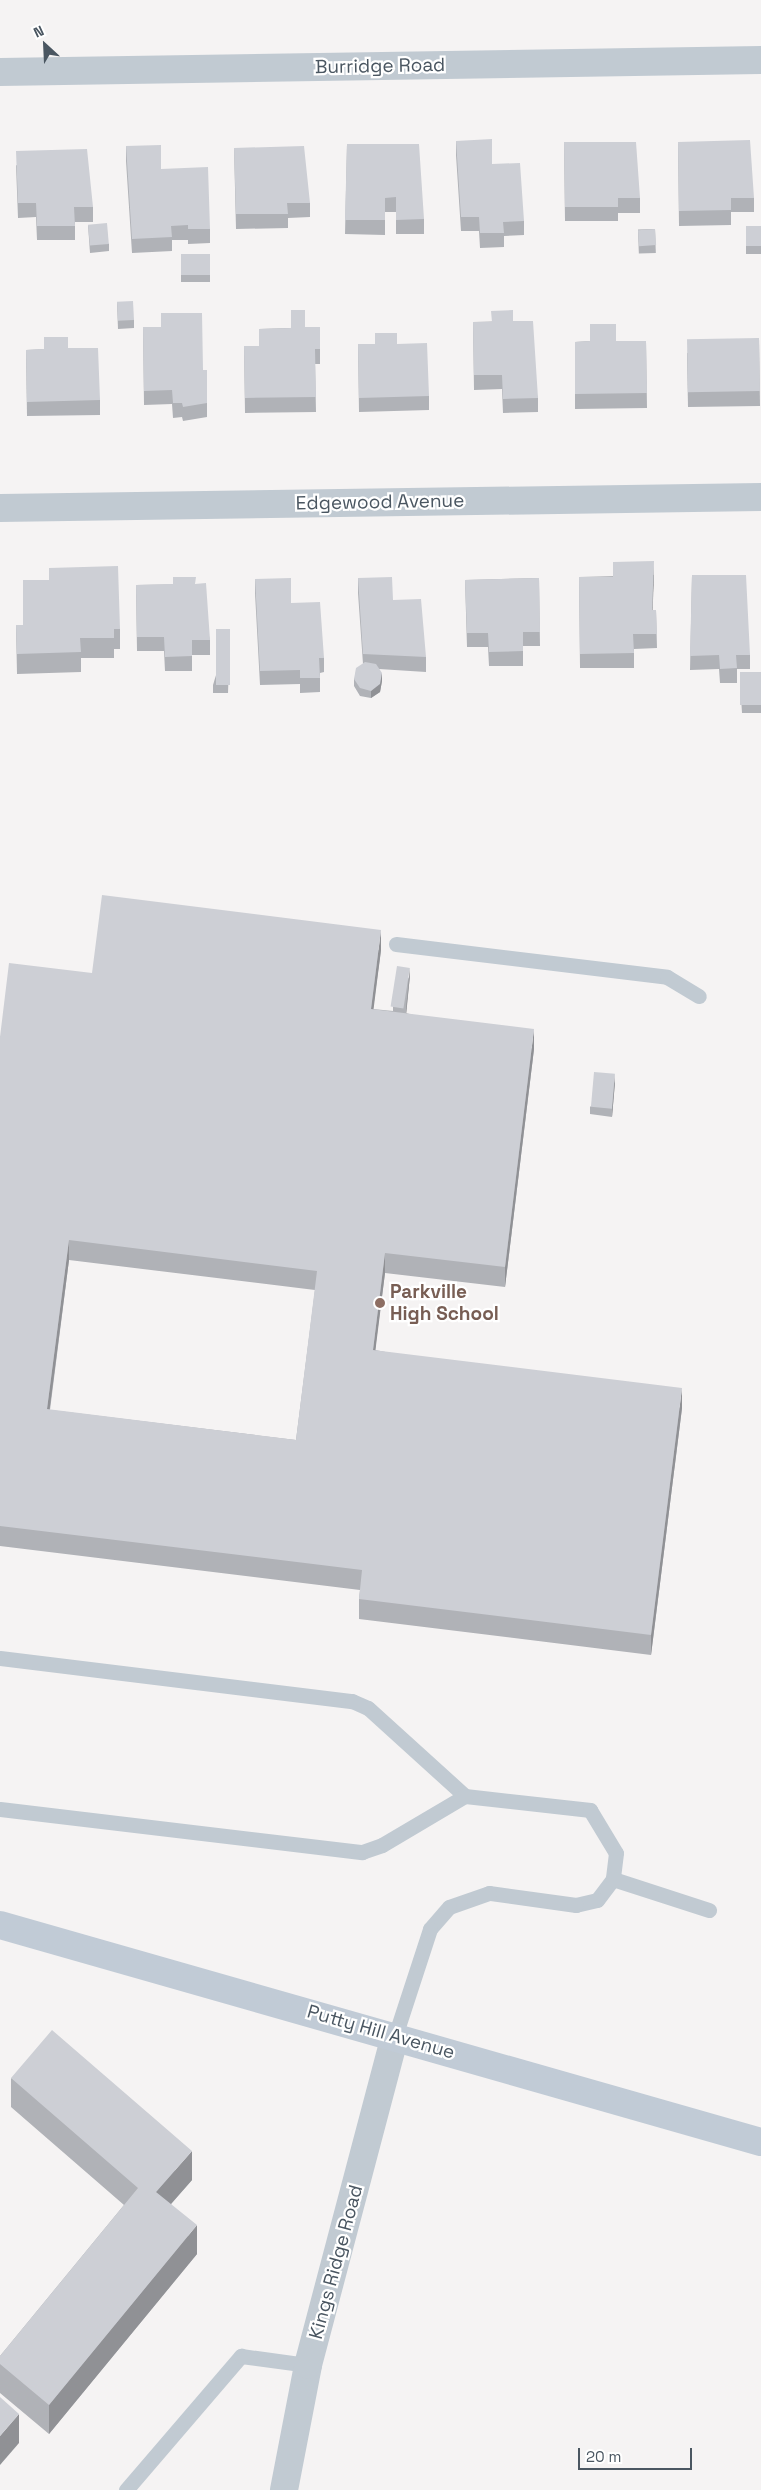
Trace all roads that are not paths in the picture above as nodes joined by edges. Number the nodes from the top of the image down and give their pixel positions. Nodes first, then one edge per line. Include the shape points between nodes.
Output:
1 (761, 60) edge
2 (0, 72) edge
3 (761, 497) edge
4 (0, 508) edge
5 (396, 944) dead end
6 (700, 996) dead end
7 (0, 1658) edge
8 (466, 1796) junction
9 (0, 1809) edge
10 (613, 1879) junction
11 (709, 1910) dead end
12 (0, 1925) edge
13 (395, 2036) junction
14 (761, 2142) edge
15 (308, 2365) junction
16 (126, 2490) edge
17 (284, 2490) edge

1 - 2 street, Burridge Road
3 - 4 street, Edgewood Avenue
5 - 6 lane via 667,977
7 - 8 lane via 352,1701 368,1708
8 - 9 lane via 382,1845 362,1852
8 - 10 lane via 590,1810 614,1847
10 - 11 lane
10 - 13 lane via 597,1900 584,1905 489,1893 449,1907 430,1929
12 - 13 main road, Putty Hill Avenue
13 - 14 main road, Putty Hill Avenue
13 - 15 street, Kings Ridge Road
15 - 16 lane via 241,2356
15 - 17 street, Kings Ridge Road

